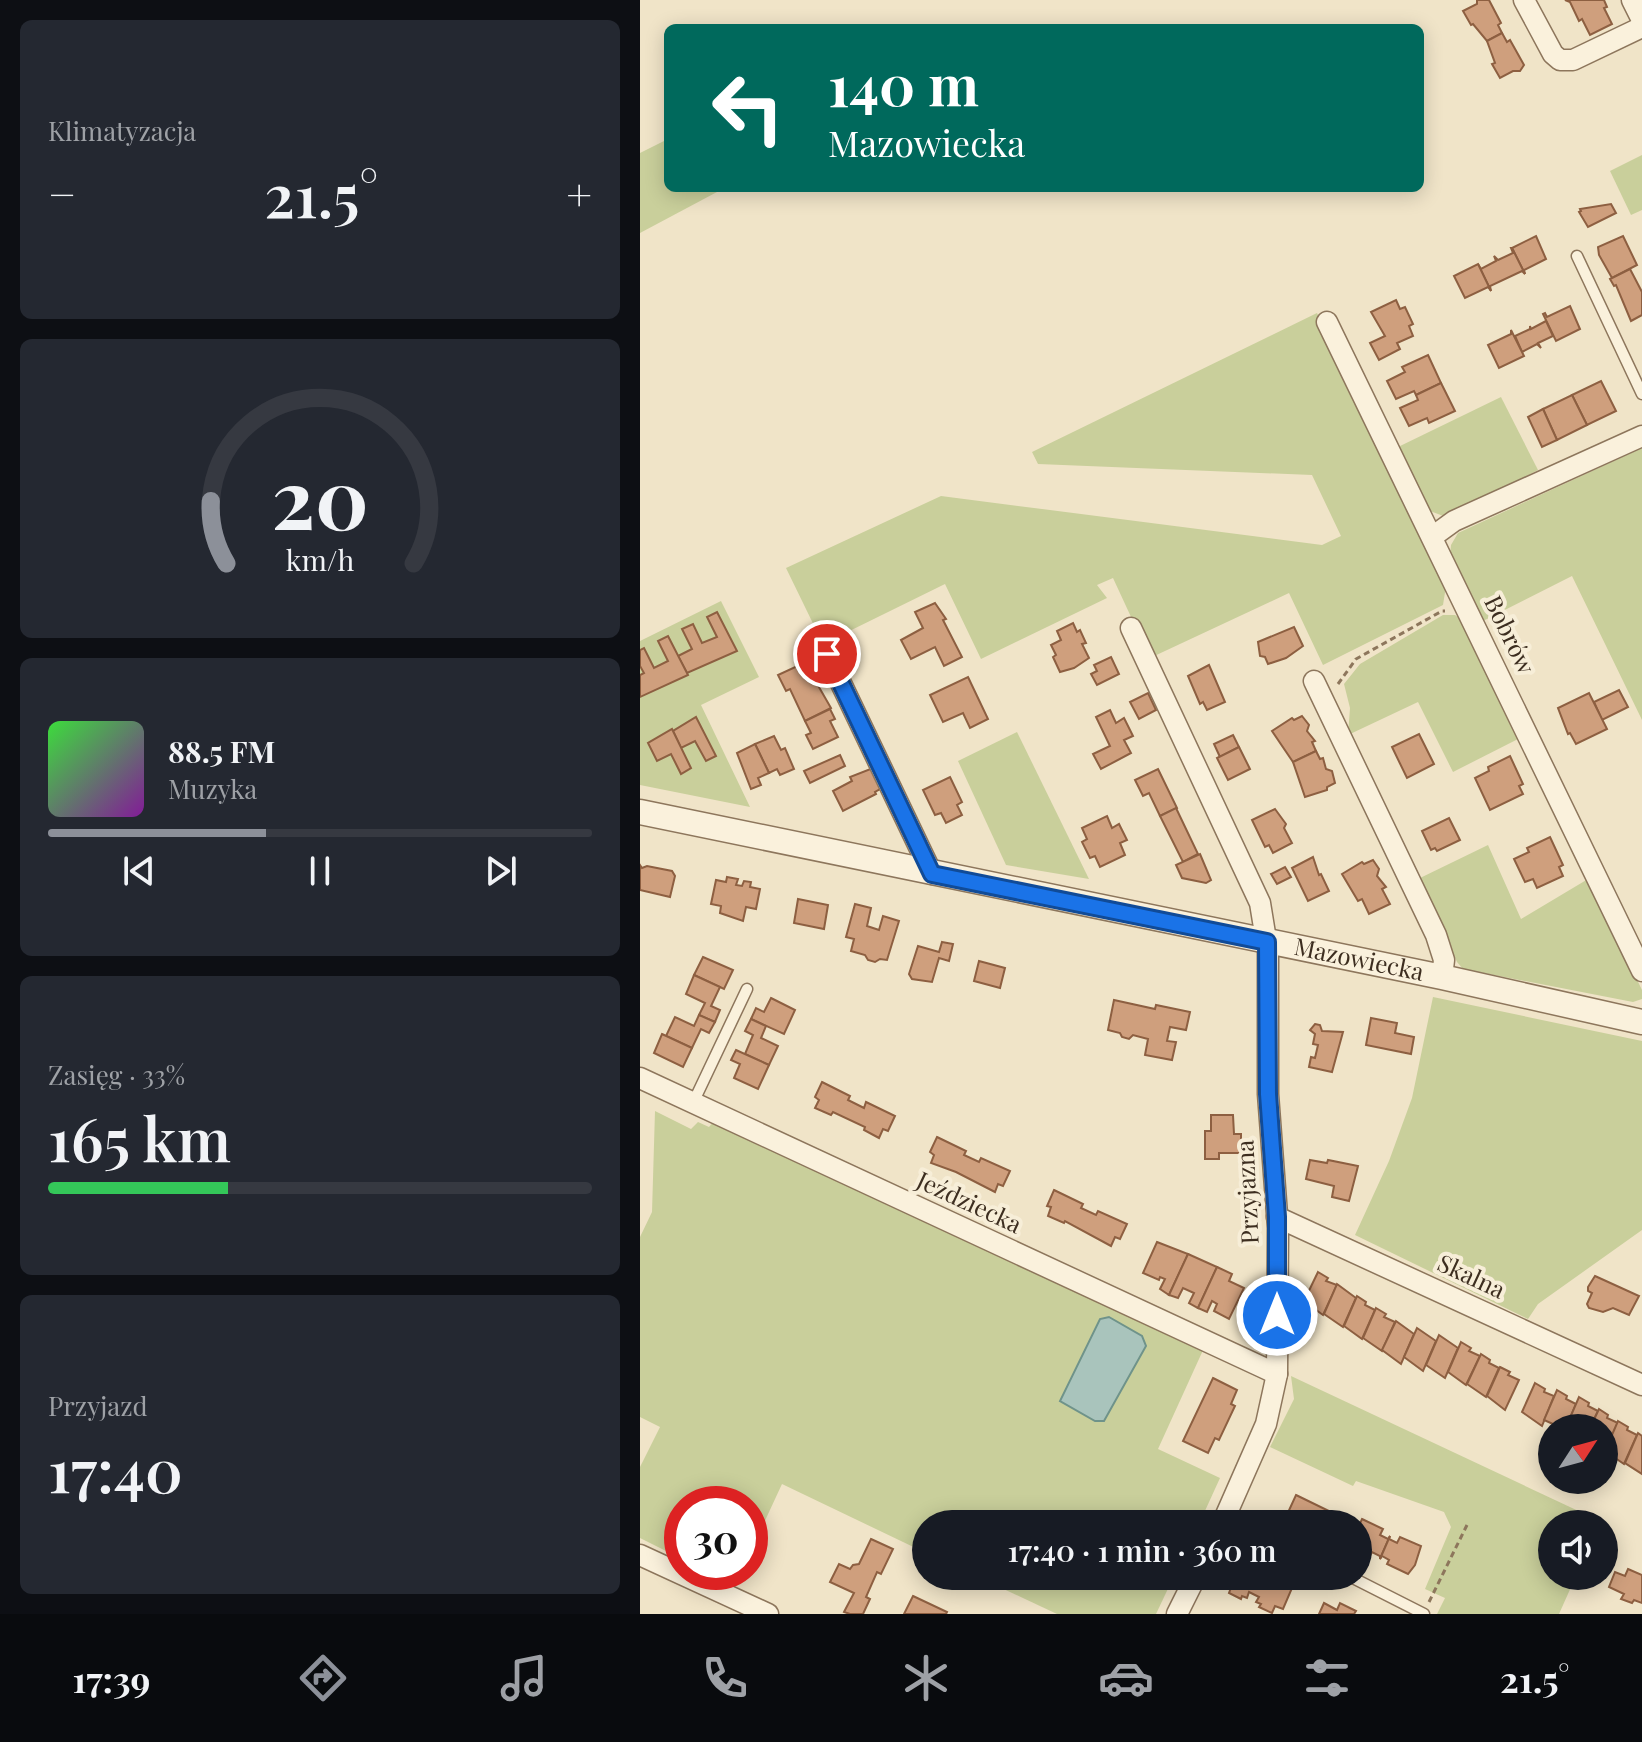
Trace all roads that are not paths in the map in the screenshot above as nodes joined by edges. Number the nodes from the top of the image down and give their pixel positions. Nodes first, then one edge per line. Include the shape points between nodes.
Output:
1 (1524, 0) edge
2 (1632, 0) edge
3 (1642, 20) edge
4 (1642, 27) edge
5 (1577, 256) dead end
6 (1327, 322) dead end
7 (1642, 394) edge
8 (1642, 436) edge
9 (1432, 537) junction
10 (1131, 628) dead end
11 (827, 654) dead end
12 (1314, 681) dead end
13 (640, 812) edge
14 (932, 874) junction
15 (1267, 942) junction
16 (1642, 971) edge
17 (1442, 977) junction
18 (747, 989) dead end
19 (1642, 1022) edge
20 (640, 1078) edge
21 (693, 1103) junction
22 (1277, 1217) junction
23 (1277, 1374) junction
24 (1642, 1385) edge
25 (1234, 1510) edge
26 (640, 1555) edge
27 (1372, 1587) edge
28 (1189, 1590) edge
29 (1424, 1613) edge
30 (768, 1614) edge
31 (1177, 1614) edge

1 - 4 street via 1553,54 1566,61
2 - 3 street
5 - 7 lane
6 - 9 street, Bobrów
8 - 9 street via 1454,521
9 - 16 street, Bobrów
10 - 15 street, Przyjazna via 1260,903
11 - 14 street
12 - 17 street via 1436,935 1444,960
13 - 14 street, Mazowiecka
14 - 15 street, Mazowiecka
15 - 17 street, Mazowiecka
15 - 22 street, Przyjazna via 1268,1094
17 - 19 street, Mazowiecka
18 - 21 lane
20 - 21 street, Jeździecka
21 - 23 street, Jeździecka
22 - 23 street, Przyjazna
22 - 24 street, Skalna
23 - 25 street, Przyjazna via 1266,1424
26 - 30 street
27 - 29 lane
28 - 31 street

